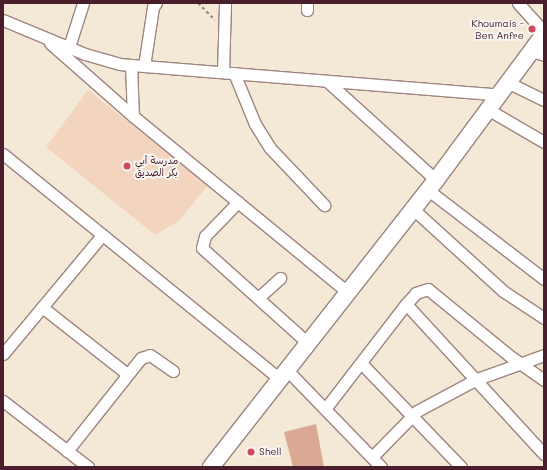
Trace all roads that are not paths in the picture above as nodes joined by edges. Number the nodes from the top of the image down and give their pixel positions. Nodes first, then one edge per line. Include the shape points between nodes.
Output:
1 (83, 3) edge
2 (156, 3) edge
3 (225, 3) edge
4 (518, 3) edge
5 (3, 20) edge
6 (544, 33) edge
7 (45, 38) junction
8 (69, 47) junction
9 (538, 53) edge
10 (131, 65) junction
11 (144, 66) junction
12 (228, 73) junction
13 (328, 82) junction
14 (505, 89) junction
15 (544, 100) edge
16 (489, 110) junction
17 (133, 116) junction
18 (544, 142) edge
19 (3, 154) edge
20 (432, 185) junction
21 (238, 202) junction
22 (324, 205) dead end
23 (413, 209) junction
24 (102, 234) junction
25 (280, 278) dead end
26 (544, 279) edge
27 (347, 292) junction
28 (258, 298) junction
29 (406, 304) junction
30 (42, 307) junction
31 (544, 318) edge
32 (308, 343) junction
33 (3, 354) edge
34 (544, 355) edge
35 (362, 362) junction
36 (518, 363) junction
37 (172, 371) dead end
38 (128, 374) junction
39 (284, 375) junction
40 (477, 379) junction
41 (544, 380) edge
42 (3, 401) edge
43 (325, 409) junction
44 (413, 415) junction
45 (67, 451) junction
46 (544, 454) edge
47 (372, 457) junction
48 (88, 467) edge
49 (211, 467) edge
50 (381, 467) edge
51 (461, 467) edge

1 - 8 street
2 - 11 street via 153,7
3 - 12 street via 224,30
4 - 6 street
5 - 7 street
6 - 9 main road
7 - 8 street
7 - 17 street
8 - 10 street via 105,61
9 - 14 main road
10 - 11 street
10 - 17 street
11 - 12 street
12 - 13 street
12 - 22 street via 270,148
13 - 14 street
13 - 20 street
14 - 15 street
14 - 16 main road
16 - 18 street
16 - 20 main road
17 - 21 street
19 - 24 street
20 - 23 main road
20 - 26 street
21 - 27 street
21 - 28 street via 205,236 202,248
23 - 27 main road
23 - 31 street via 503,291
24 - 30 street
24 - 39 street
25 - 28 street
27 - 32 main road
28 - 32 street
29 - 35 street
29 - 36 street via 416,293 428,289
29 - 40 street
30 - 33 street
30 - 38 street
32 - 39 main road
34 - 36 street
35 - 43 street
35 - 44 street
36 - 40 street
36 - 41 street
37 - 38 street via 150,355 145,355
38 - 45 street
39 - 43 street
39 - 49 main road
40 - 44 street
40 - 46 street
42 - 45 street
43 - 47 street
44 - 47 street
44 - 51 street
45 - 48 street
47 - 50 street

